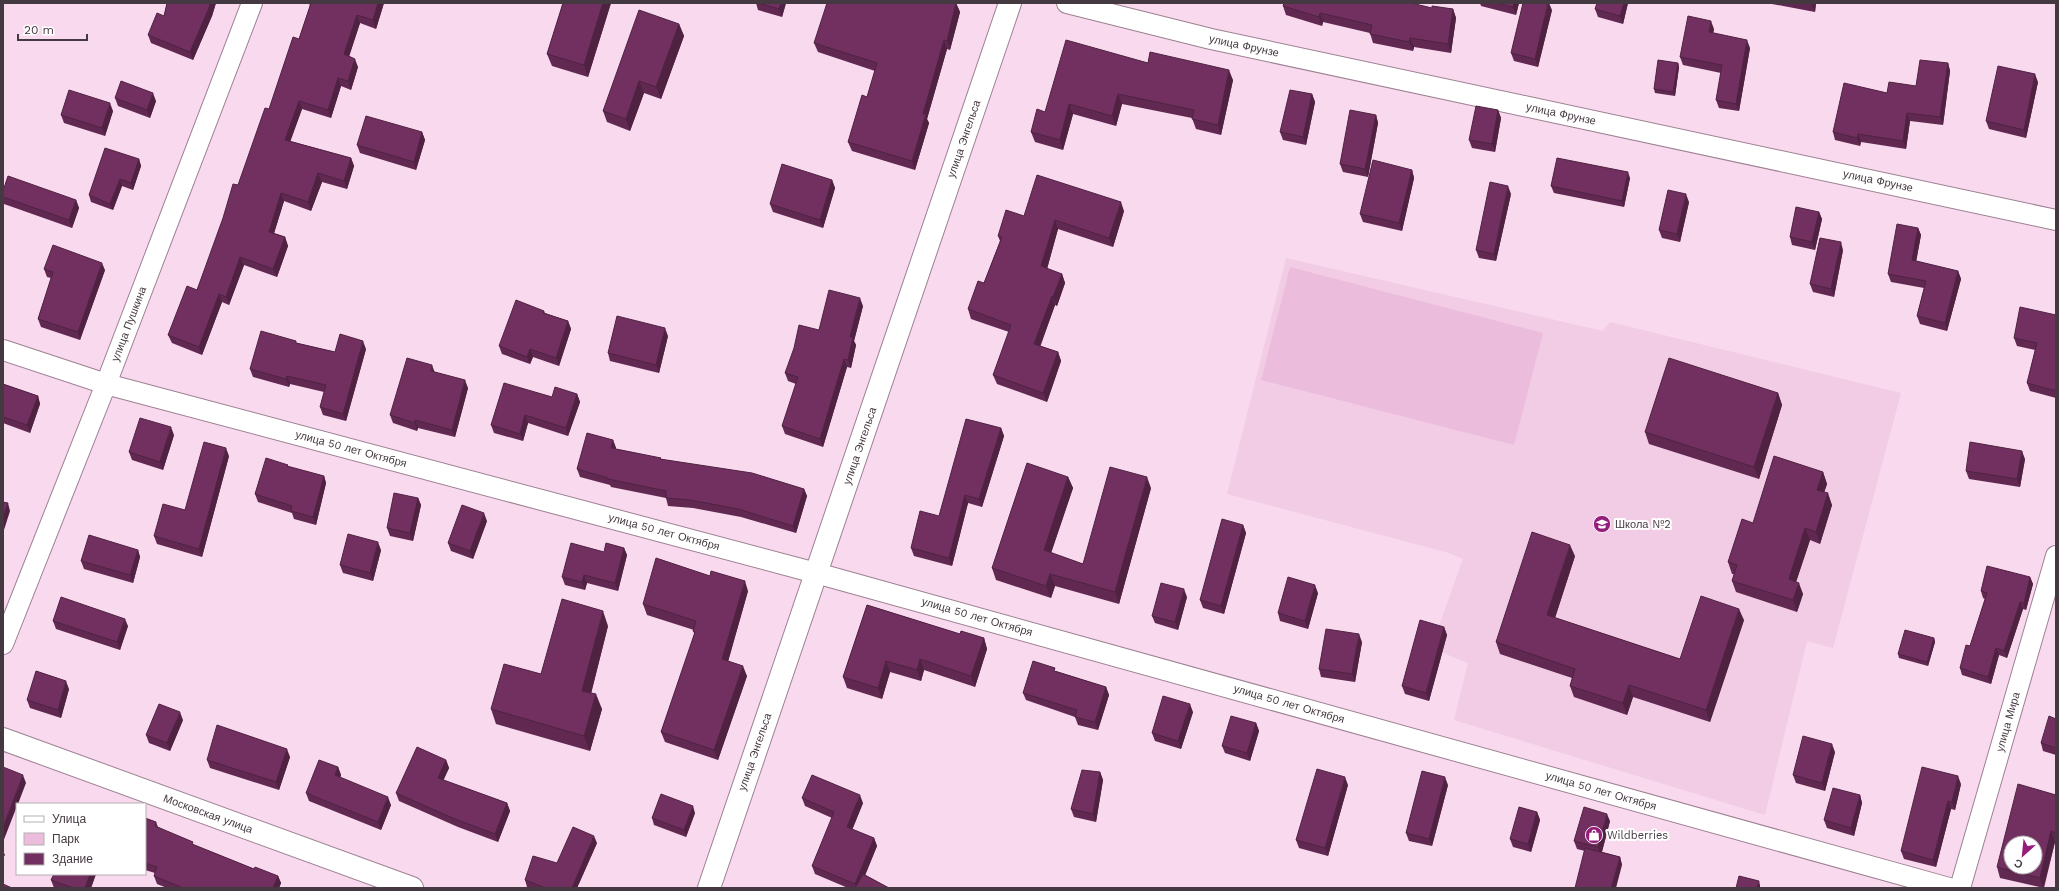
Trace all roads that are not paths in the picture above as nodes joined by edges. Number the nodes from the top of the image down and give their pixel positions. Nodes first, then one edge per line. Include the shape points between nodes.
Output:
1 (252, 3) edge
2 (1010, 3) edge
3 (1067, 3) edge
4 (2056, 220) edge
5 (3, 350) edge
6 (106, 384) junction
7 (2056, 556) edge
8 (816, 573) junction
9 (3, 644) edge
10 (3, 739) edge
11 (412, 888) edge
12 (709, 888) edge
13 (1950, 888) edge
14 (1960, 888) edge

1 - 6 street, улица Пушкина
2 - 8 main road, улица Энгельса
3 - 4 street, улица Фрунзе via 1211,39
5 - 6 street, улица 50 лет Октября
6 - 8 street, улица 50 лет Октября
6 - 9 street, улица Пушкина
7 - 14 street, улица Мира
8 - 12 main road, улица Энгельса
8 - 13 street, улица 50 лет Октября
10 - 11 main road, Московская улица

